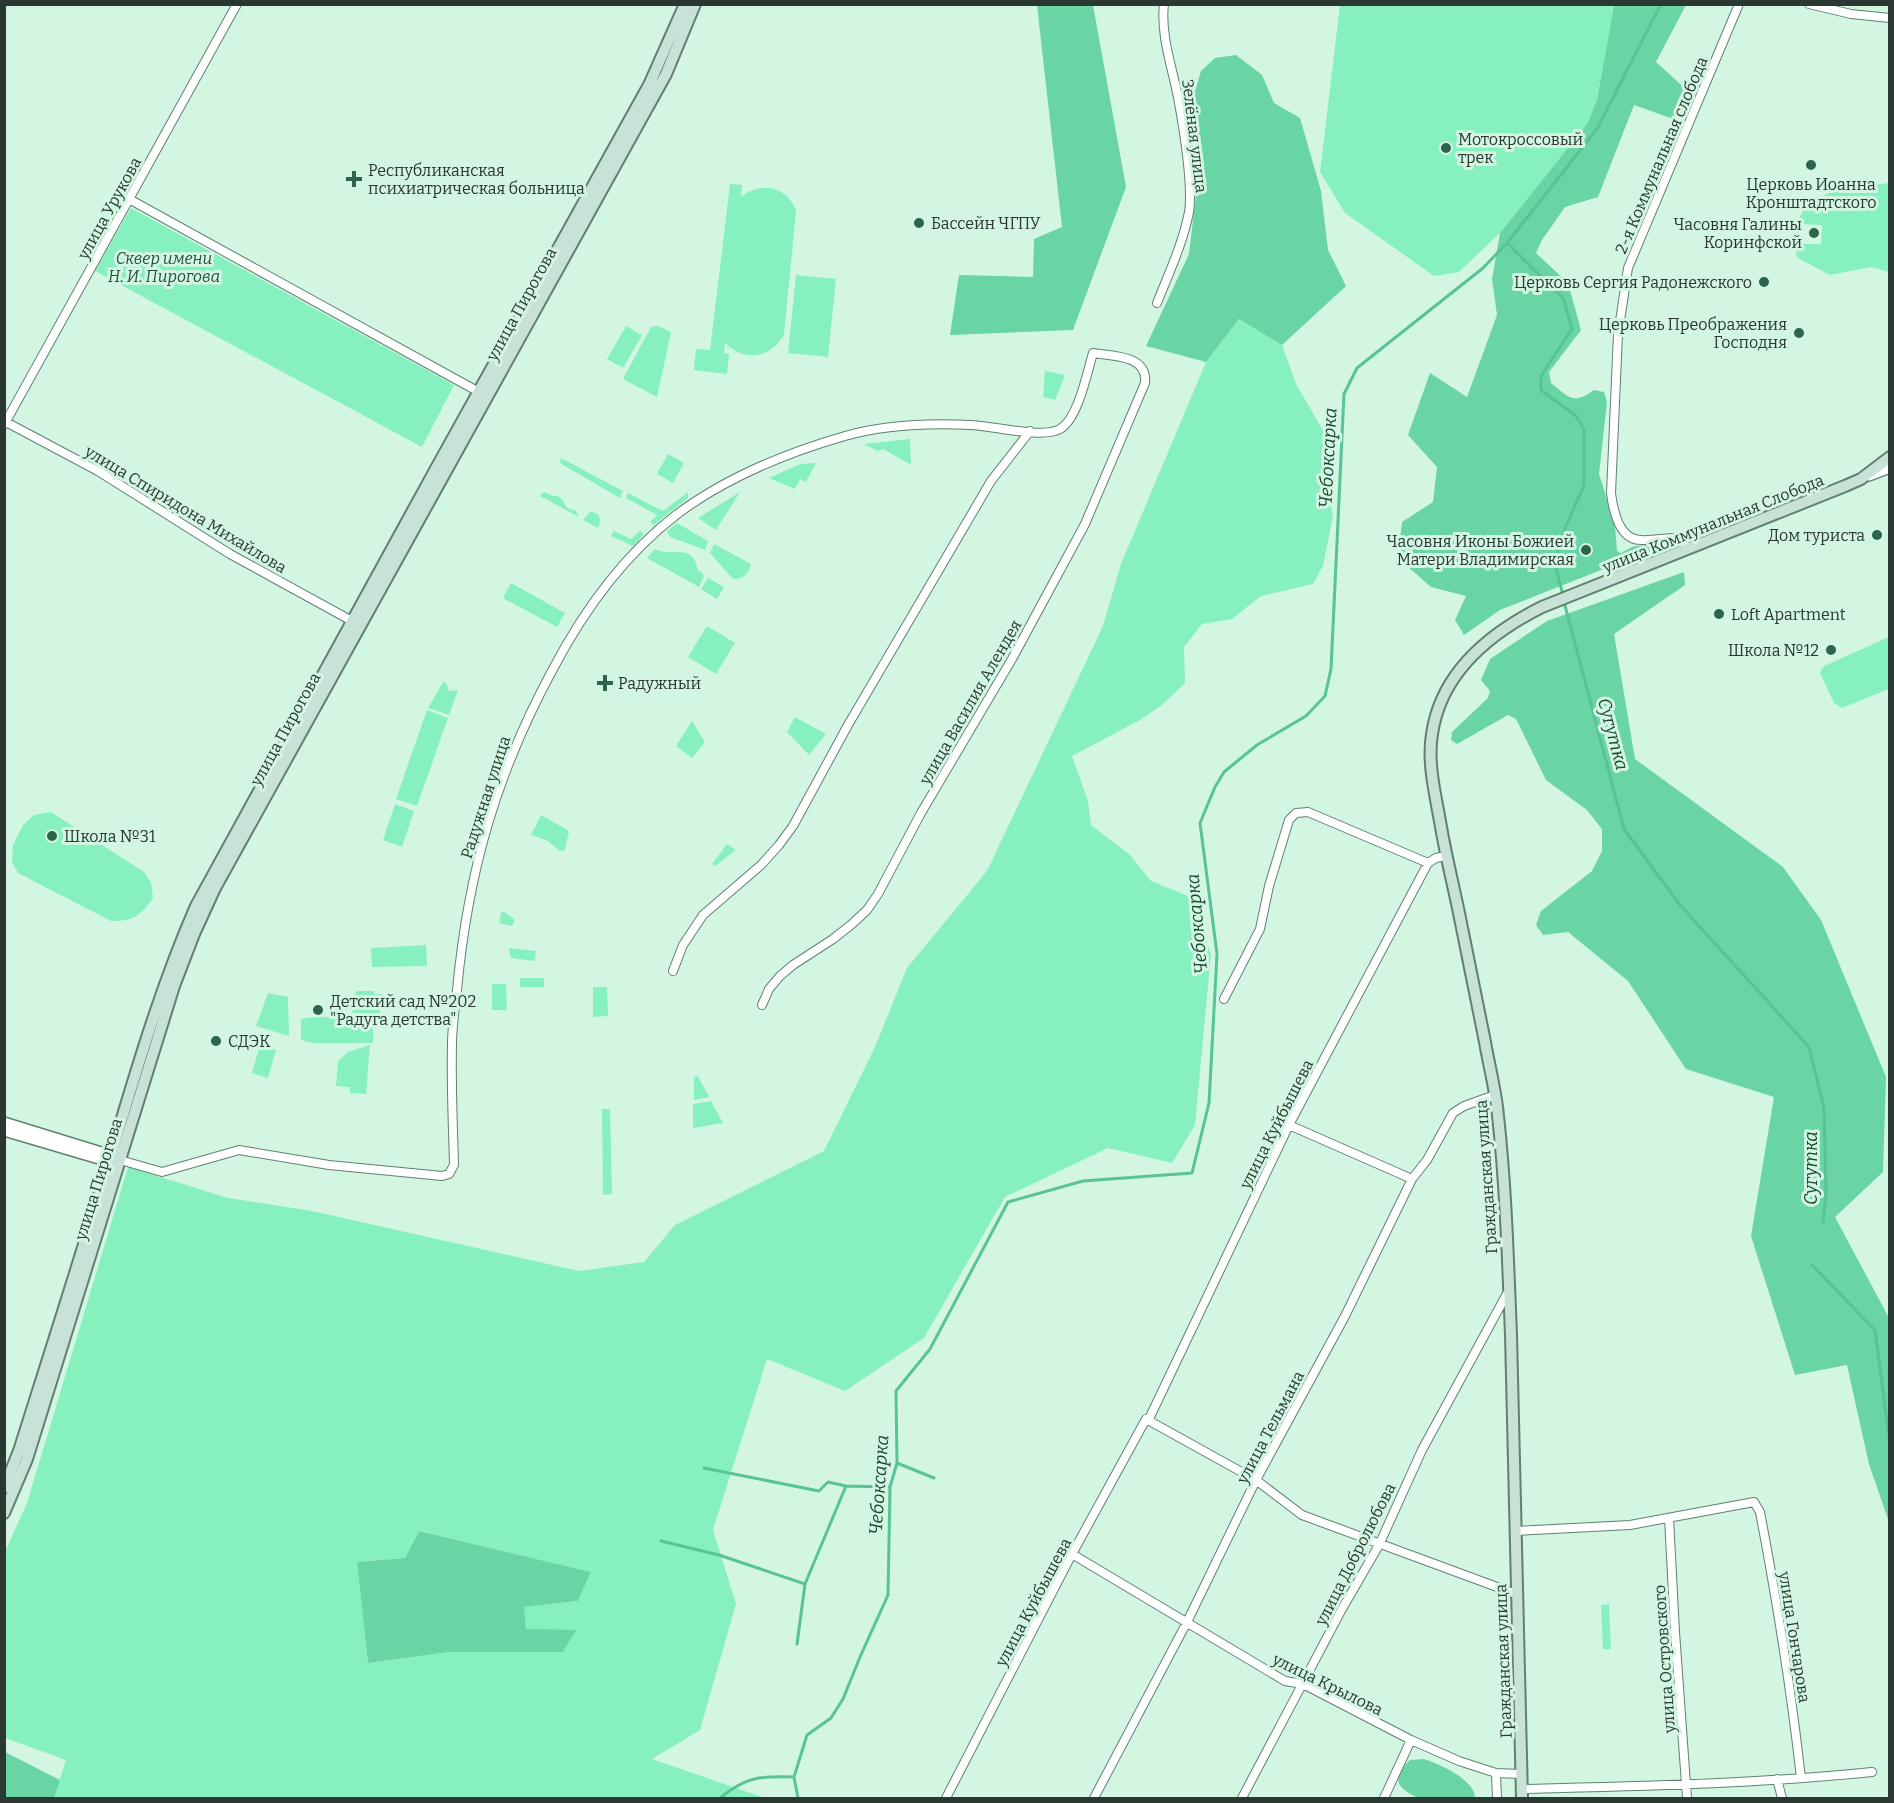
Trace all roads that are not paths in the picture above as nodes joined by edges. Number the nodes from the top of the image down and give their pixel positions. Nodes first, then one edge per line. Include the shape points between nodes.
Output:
1 (237, 4) edge
2 (685, 4) edge
3 (695, 4) edge
4 (1164, 4) edge
5 (1739, 4) edge
6 (1809, 4) edge
7 (1890, 18) edge
8 (632, 126) junction
9 (129, 199) junction
10 (1157, 303) dead end
11 (483, 394) junction
12 (5, 423) edge
13 (1030, 431) junction
14 (1890, 457) edge
15 (1890, 468) edge
16 (1861, 478) junction
17 (1688, 549) junction
18 (1542, 607) joint
19 (356, 623) junction
20 (1446, 856) junction
21 (1428, 863) junction
22 (673, 971) dead end
23 (1224, 999) dead end
24 (762, 1005) dead end
25 (1495, 1095) junction
26 (4, 1122) edge
27 (1289, 1125) junction
28 (4, 1131) edge
29 (25, 1133) junction
30 (114, 1159) junction
31 (1412, 1179) junction
32 (1509, 1289) junction
33 (1147, 1419) junction
34 (12, 1475) edge
35 (1256, 1480) junction
36 (4, 1488) edge
37 (8, 1497) edge
38 (4, 1513) edge
39 (1669, 1518) junction
40 (1515, 1531) junction
41 (1379, 1545) junction
42 (1072, 1554) junction
43 (1516, 1594) junction
44 (1187, 1622) junction
45 (1303, 1684) junction
46 (1410, 1740) junction
47 (1872, 1772) dead end
48 (1496, 1773) junction
49 (1521, 1774) junction
50 (1801, 1778) junction
51 (1777, 1779) junction
52 (1686, 1785) junction
53 (1522, 1794) edge
54 (946, 1798) edge
55 (1094, 1798) edge
56 (1242, 1798) edge
57 (1384, 1798) edge
58 (1497, 1798) edge
59 (1687, 1798) edge
60 (1782, 1798) edge

1 - 9 street, улица Урукова
2 - 8 main road, улица Пирогова
3 - 8 main road, улица Пирогова via 666,74
4 - 10 street, Зелёная улица via 1164,30 1180,105 1190,196 1179,248
5 - 17 street, 2-я Коммунальная слобода via 1628,268 1618,334 1613,511 1634,539 1679,538
6 - 7 street
8 - 11 main road, улица Пирогова
9 - 11 street
9 - 12 street, улица Урукова
11 - 19 main road, улица Пирогова
12 - 19 street, улица Спиридона Михайлова via 98,471 230,554
13 - 22 street via 991,481 789,831 761,865 703,915 683,945
13 - 24 street, улица Василия Алендея via 1048,433 1067,424 1094,353 1139,363 1145,383 1081,533 878,894 852,924 780,976
13 - 30 street, Радужная улица via 923,425 848,435 792,454 727,483 683,510 644,543 596,598 559,658 513,750 479,854 462,934 452,1043 454,1165 449,1174 330,1165 239,1150 162,1172
14 - 16 main road, улица Коммунальная Слобода
15 - 16 street
16 - 17 main road, улица Коммунальная Слобода
17 - 18 main road, улица Коммунальная Слобода
18 - 20 main road, Гражданская улица via 1498,632 1468,660 1452,680 1435,717 1431,754
19 - 30 main road, улица Пирогова via 190,932 143,1046
20 - 21 street
20 - 25 main road, Гражданская улица
21 - 23 street via 1308,812 1296,813 1289,820 1260,929
21 - 27 street, улица Куйбышева
25 - 31 street, улица Тельмана via 1454,1113
25 - 32 main road, Гражданская улица
26 - 29 street
27 - 31 street
27 - 33 street, улица Куйбышева
28 - 29 street
29 - 30 street
30 - 34 main road, улица Пирогова via 51,1367
31 - 35 street, улица Тельмана via 1345,1316
32 - 40 main road, Гражданская улица
32 - 41 street, улица Добролюбова via 1422,1450
33 - 35 street
33 - 42 street, улица Куйбышева
34 - 36 main road, улица Пирогова
34 - 37 main road, улица Пирогова
35 - 41 street via 1302,1515
35 - 44 street, улица Тельмана
37 - 38 main road, улица Пирогова
39 - 40 street via 1630,1525
39 - 50 street, улица Гончарова via 1754,1502 1760,1512 1792,1692
39 - 52 street, улица Островского
40 - 43 main road, Гражданская улица
41 - 43 street
41 - 45 street, улица Добролюбова
42 - 44 street, улица Крылова
42 - 54 street, улица Куйбышева
43 - 49 main road, Гражданская улица
44 - 45 street, улица Крылова via 1285,1681
44 - 55 street, улица Тельмана
45 - 46 street, улица Крылова
45 - 56 street, улица Добролюбова
46 - 48 street, улица Крылова
46 - 57 street
47 - 50 street
48 - 49 street, улица Крылова
48 - 58 street
49 - 53 main road, Гражданская улица
50 - 51 street
51 - 52 street
51 - 60 street
52 - 53 street
52 - 59 street, улица Островского

